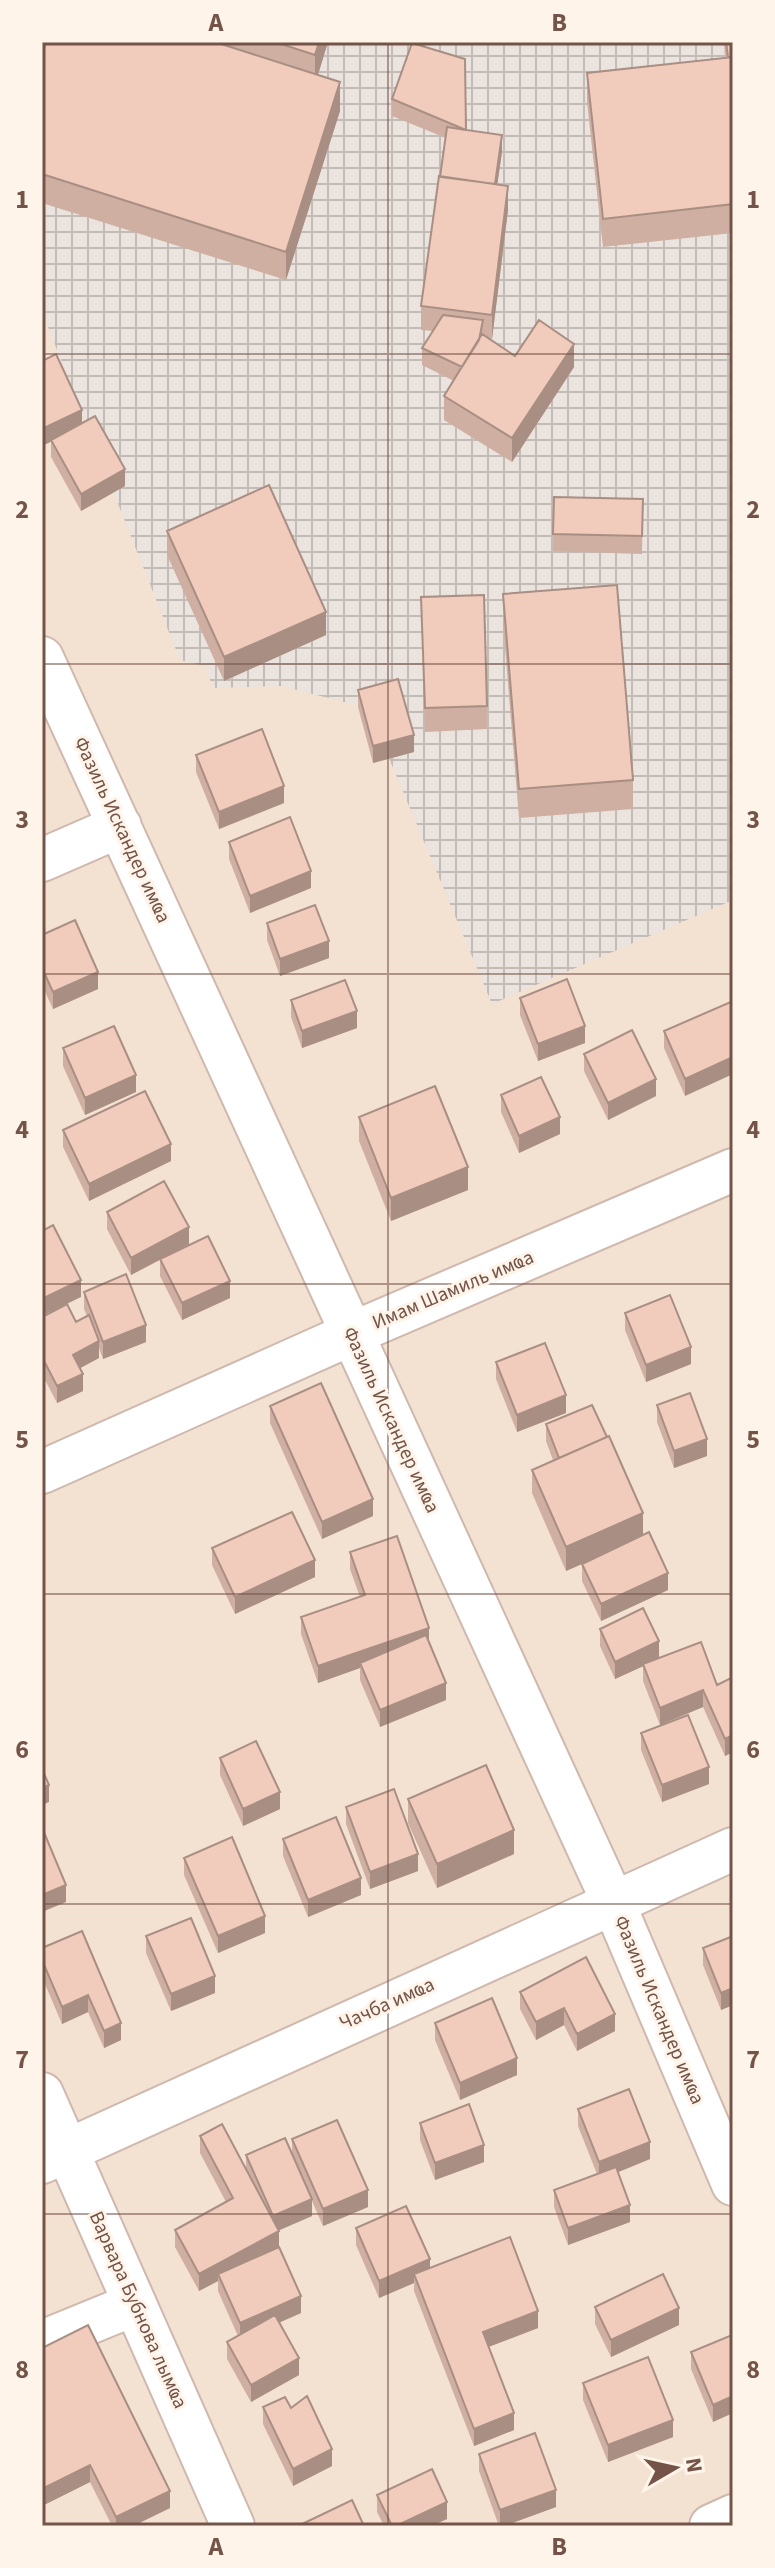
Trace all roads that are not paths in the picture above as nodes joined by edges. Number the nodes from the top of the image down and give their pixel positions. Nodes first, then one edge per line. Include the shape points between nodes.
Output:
1 (42, 658) edge
2 (120, 826) junction
3 (42, 860) edge
4 (733, 1170) edge
5 (351, 1334) junction
6 (42, 1472) edge
7 (733, 1849) edge
8 (613, 1902) junction
9 (42, 2094) edge
10 (54, 2156) edge
11 (733, 2184) edge
12 (135, 2304) junction
13 (42, 2342) edge
14 (733, 2516) edge
15 (233, 2526) edge
16 (711, 2526) edge

1 - 2 street, Фазиль Искандер имҩа
2 - 3 street
2 - 5 street, Фазиль Искандер имҩа
4 - 5 street, Имам Шамиль имҩа
5 - 6 street, Имам Шамиль имҩа
5 - 8 street, Фазиль Искандер имҩа
7 - 8 street, Чачба имҩа
8 - 10 street, Чачба имҩа
8 - 11 street, Фазиль Искандер имҩа
9 - 10 street, Варвара Бубнова лымҩа
10 - 12 street, Варвара Бубнова лымҩа
12 - 13 street
12 - 15 street, Варвара Бубнова лымҩа
14 - 16 street

